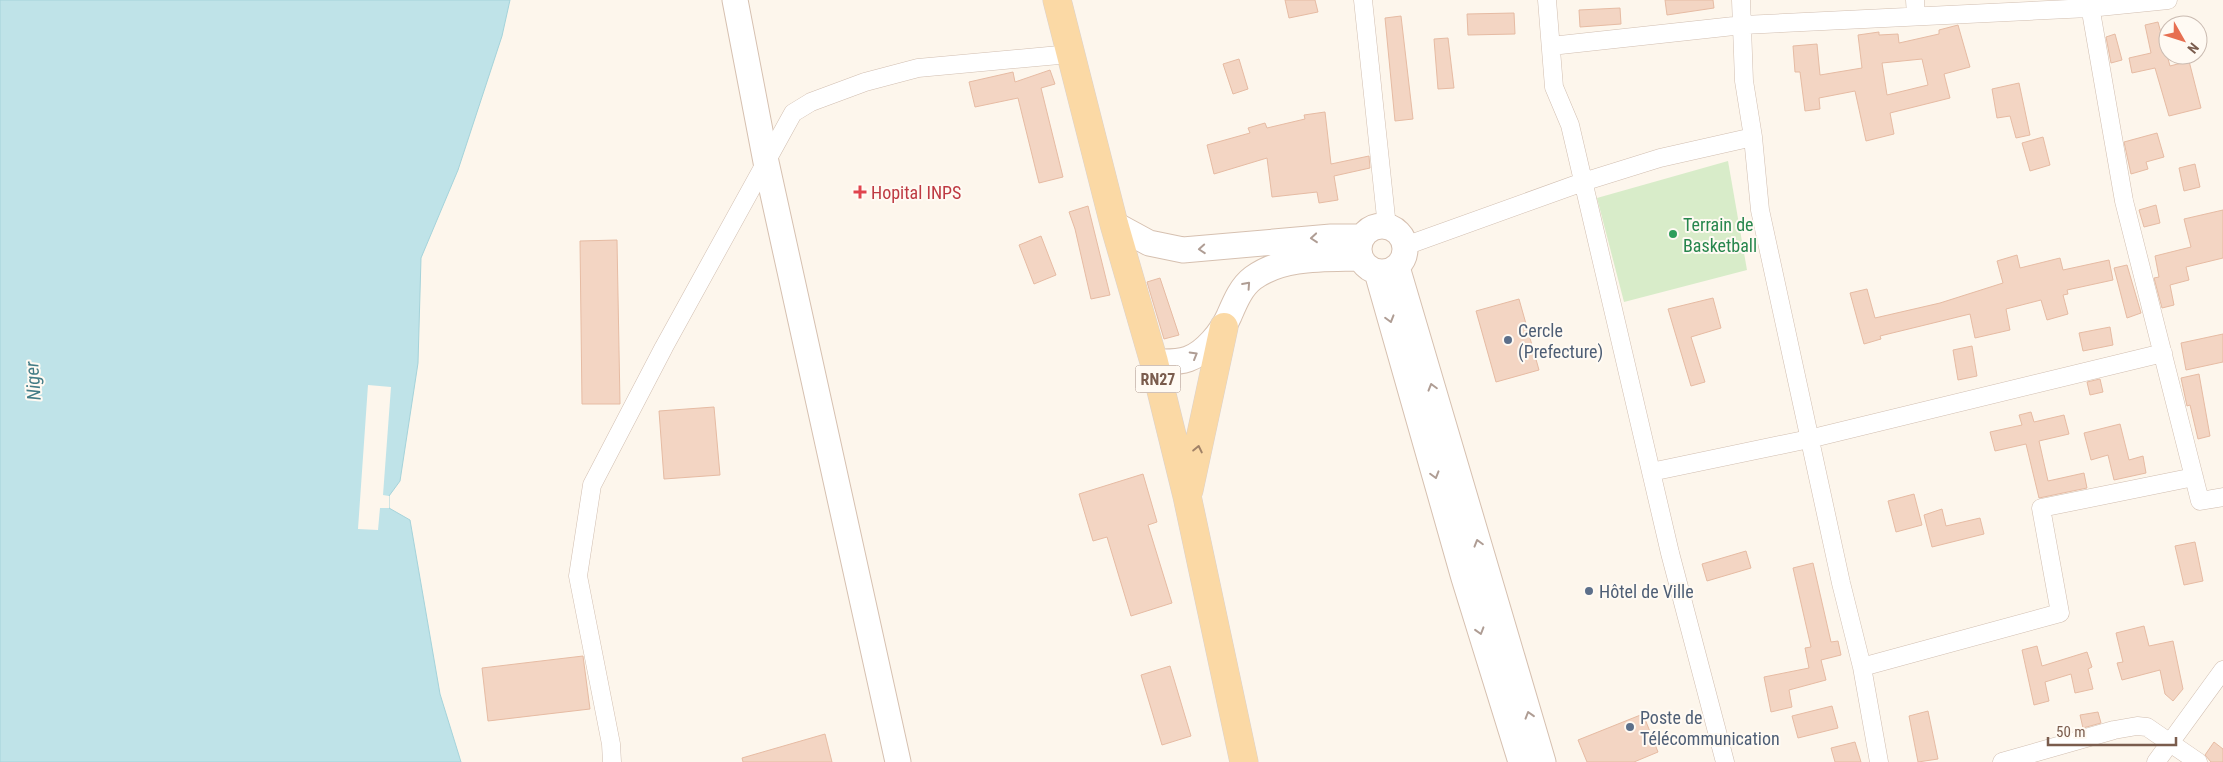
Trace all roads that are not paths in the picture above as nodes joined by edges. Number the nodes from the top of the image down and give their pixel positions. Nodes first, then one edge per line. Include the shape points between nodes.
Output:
1 (735, 0) edge
2 (1057, 0) edge
3 (1363, 0) edge
4 (1547, 0) edge
5 (1741, 0) edge
6 (2168, 0) edge
7 (2089, 4) edge
8 (1916, 8) edge
9 (1743, 25) junction
10 (1551, 46) junction
11 (1070, 54) junction
12 (1753, 137) junction
13 (766, 162) junction
14 (1583, 182) junction
15 (1114, 224) junction
16 (1386, 227) joint
17 (1380, 256) junction
18 (1224, 327) junction
19 (2163, 353) junction
20 (1154, 362) junction
21 (1809, 439) junction
22 (1651, 472) junction
23 (2194, 477) junction
24 (1187, 496) junction
25 (2223, 497) edge
26 (1475, 574) junction
27 (1862, 667) junction
28 (2223, 670) edge
29 (2169, 743) junction
30 (612, 762) edge
31 (898, 762) edge
32 (1244, 762) edge
33 (1521, 762) edge
34 (1543, 762) edge
35 (1725, 762) edge
36 (1880, 762) edge
37 (2002, 762) edge
38 (2156, 762) edge
39 (2198, 762) edge

1 - 13 street
2 - 11 main road, RN27
3 - 16 street
4 - 10 street
5 - 9 street
6 - 7 street
7 - 8 street
7 - 19 street via 2124,201
8 - 9 street
9 - 10 street
9 - 12 street via 1744,81
10 - 14 street via 1554,87 1570,125
11 - 13 street via 918,68 866,82 811,102 793,113
11 - 15 main road, RN27
12 - 14 street via 1660,158
12 - 21 street via 1760,210
13 - 30 street via 592,485 578,576
13 - 31 street
14 - 17 street
14 - 22 street
17 -> 15 street via 1331,237 1183,250 1149,243
15 - 20 main road, RN27
16 - 17 street via 1369,230
18 -> 17 street via 1239,294 1253,278 1275,267 1309,260
17 - 26 street
20 -> 18 street via 1189,359 1202,351
24 -> 18 main road
19 - 21 street
19 - 23 street
20 - 24 main road, RN27
21 - 22 street
21 - 27 street
22 - 35 street
23 - 25 street via 2200,501
23 - 27 street via 2040,508 2060,613
24 - 32 main road, RN27
26 -> 33 street
34 -> 26 street
27 - 36 street
28 - 29 street
29 - 37 street via 2147,726 2137,726
29 - 38 street
29 - 39 street

